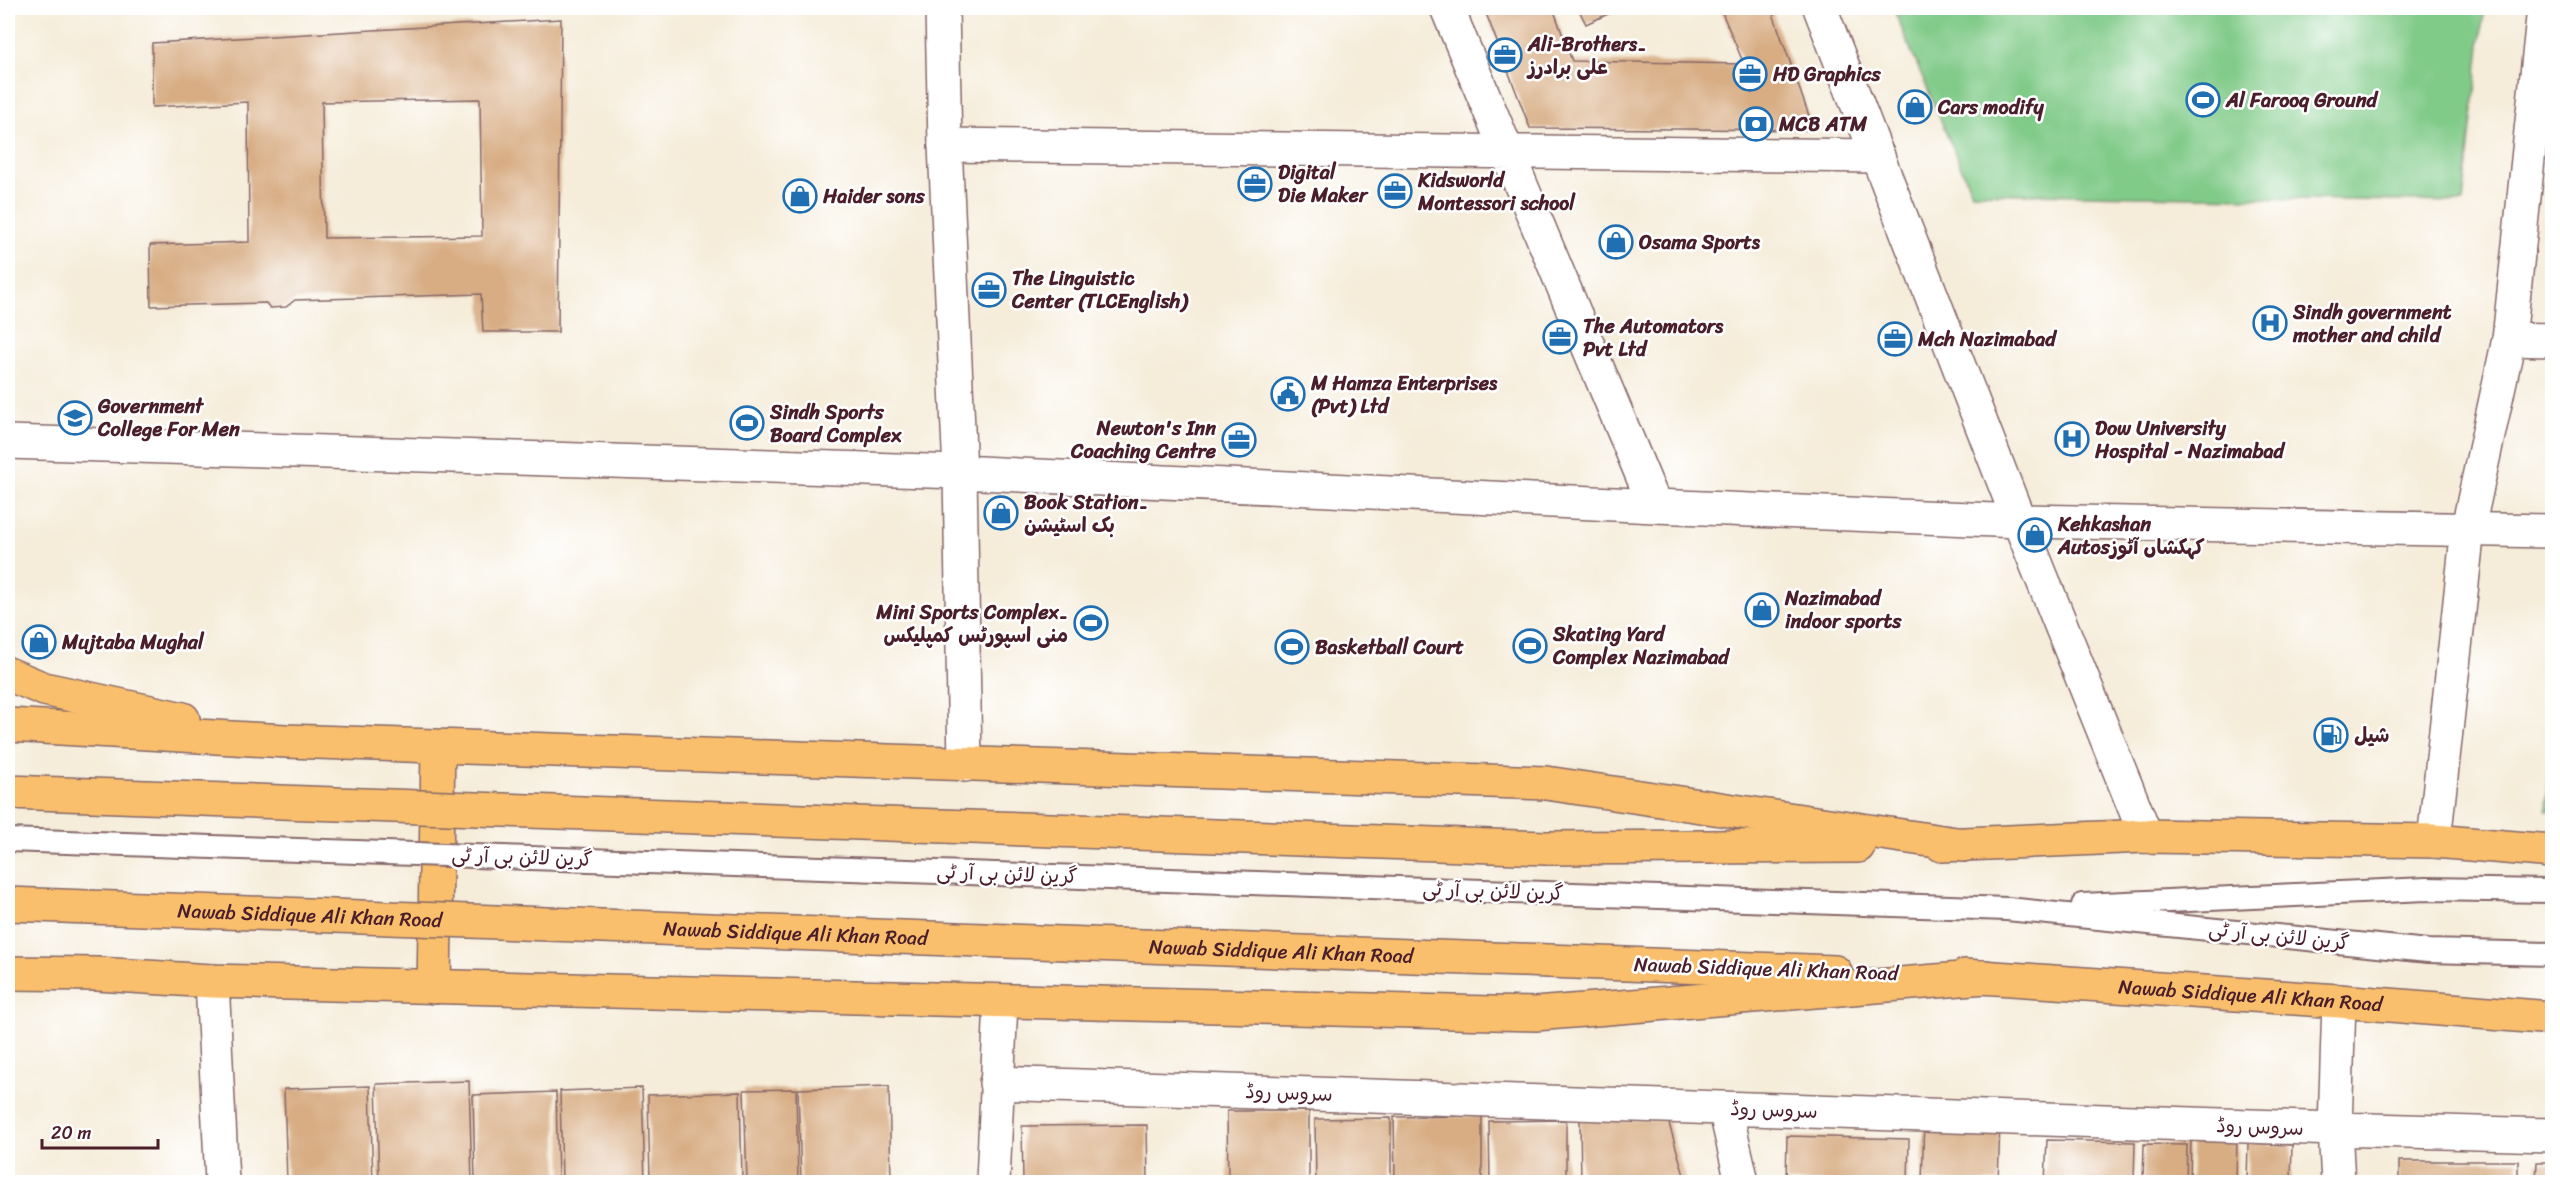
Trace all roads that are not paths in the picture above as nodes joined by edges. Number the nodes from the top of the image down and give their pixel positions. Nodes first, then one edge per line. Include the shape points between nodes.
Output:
1 (942, 8) edge
2 (1447, 8) edge
3 (1820, 8) edge
4 (2544, 8) edge
5 (2547, 44) edge
6 (945, 145) junction
7 (1506, 152) junction
8 (1878, 156) junction
9 (2509, 339) junction
10 (2553, 340) edge
11 (8, 442) edge
12 (960, 472) junction
13 (1655, 506) junction
14 (2019, 521) junction
15 (2468, 528) junction
16 (2553, 531) edge
17 (8, 674) edge
18 (8, 725) edge
19 (286, 741) junction
20 (438, 747) junction
21 (965, 765) junction
22 (8, 792) edge
23 (2146, 836) junction
24 (8, 840) edge
25 (2434, 841) junction
26 (1963, 845) junction
27 (2553, 851) edge
28 (2553, 891) edge
29 (8, 904) edge
30 (2007, 909) junction
31 (2553, 954) edge
32 (8, 973) edge
33 (97, 974) junction
34 (1985, 977) junction
35 (212, 981) junction
36 (434, 987) junction
37 (8, 995) edge
38 (1001, 1001) junction
39 (2339, 1001) junction
40 (2553, 1018) edge
41 (996, 1083) junction
42 (1725, 1108) junction
43 (2335, 1130) junction
44 (2553, 1135) edge
45 (222, 1182) edge
46 (993, 1182) edge
47 (1742, 1182) edge
48 (2338, 1182) edge

1 - 6 street
2 - 7 street
3 - 8 street
4 - 5 street
5 - 9 street
6 - 7 street
6 - 12 street
7 - 8 street
7 - 13 street
8 - 14 street
9 - 10 street
9 - 15 street
11 - 12 street
12 - 13 street
12 - 21 street
13 - 14 street
14 - 15 street
14 - 23 street
15 - 16 street
15 - 25 street
17 - 19 main road via 44,689
18 - 19 main road
19 - 20 main road
20 - 21 main road
20 - 36 main road
21 - 26 main road via 1546,783
22 - 26 main road, bridge via 1547,848
23 - 25 main road
23 - 26 main road
24 - 30 lane, گرین لائن بی آر ٹی, bridge
25 - 27 main road
28 - 30 lane, گرین لائن بی آر ٹی via 2426,889
29 - 34 main road, Nawab Siddique Ali Khan Road, bridge
30 - 31 lane, گرین لائن بی آر ٹی via 2428,951
32 - 33 main road
33 - 35 main road
33 - 37 main road
34 - 38 main road via 1535,1014
34 - 39 main road, Nawab Siddique Ali Khan Road
35 - 36 main road
35 - 45 street
36 - 38 main road
38 - 41 street
39 - 40 main road, Nawab Siddique Ali Khan Road
39 - 43 street
41 - 42 street, سروس روڈ
41 - 46 street
42 - 43 street, سروس روڈ
42 - 47 street
43 - 44 street, سروس روڈ
43 - 48 street

